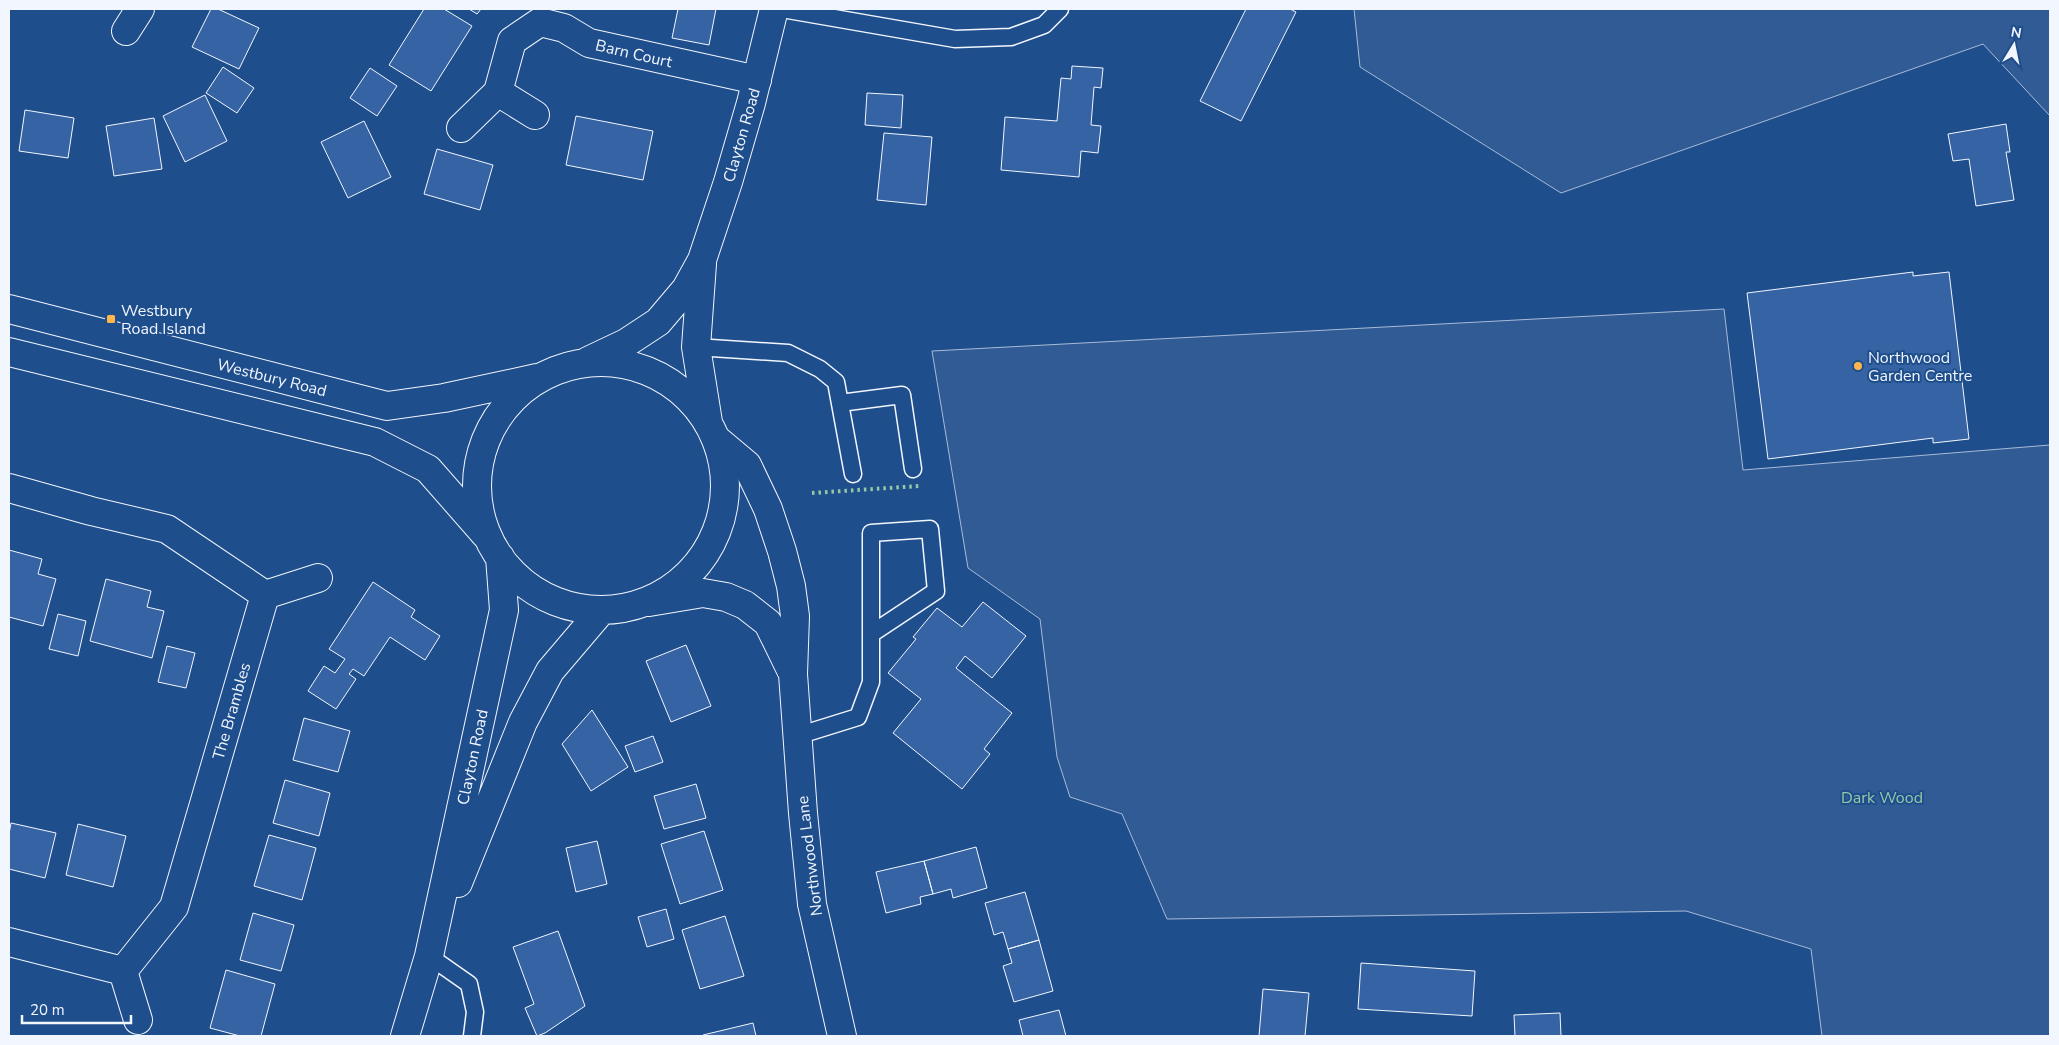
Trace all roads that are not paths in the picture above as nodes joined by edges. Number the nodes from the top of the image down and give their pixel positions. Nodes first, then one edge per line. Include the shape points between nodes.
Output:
1 (774, 9) edge
2 (782, 9) edge
3 (1060, 9) edge
4 (757, 80) junction
5 (498, 92) junction
6 (535, 115) dead end
7 (462, 128) dead end
8 (702, 260) junction
9 (9, 309) edge
10 (696, 347) junction
11 (9, 352) edge
12 (587, 362) junction
13 (537, 378) junction
14 (840, 403) junction
15 (712, 430) junction
16 (913, 469) dead end
17 (853, 474) dead end
18 (9, 488) edge
19 (485, 534) junction
20 (500, 557) junction
21 (318, 578) dead end
22 (265, 595) junction
23 (649, 602) junction
24 (601, 611) junction
25 (871, 634) junction
26 (793, 674) junction
27 (797, 736) junction
28 (9, 942) edge
29 (429, 956) junction
30 (123, 971) junction
31 (138, 1020) dead end
32 (405, 1036) edge
33 (472, 1036) edge
34 (842, 1036) edge

1 - 4 street, Clayton Road
2 - 3 lane via 955,39 1011,37 1044,25
4 - 5 street, Barn Court via 589,43 564,28 540,22 512,42
4 - 8 street, Clayton Road
5 - 6 street
5 - 7 street, Barn Court
8 - 10 street, Clayton Road
8 - 12 street, Clayton Road via 686,289 658,322 626,343
9 - 13 street, Westbury Road via 387,406 444,398
10 - 14 lane via 788,353 820,369 836,382
10 - 15 street, Clayton Road
11 - 19 street via 375,442 428,469
12 - 13 street, Clayton Road
12 - 15 street, Clayton Road via 607,362 653,373 684,394
13 - 19 street, Clayton Road via 506,404 488,432 476,474
14 - 16 lane via 902,395
14 - 17 lane
15 - 23 street, Clayton Road via 726,478 720,525 698,564
15 - 26 street, Northwood Lane via 747,465 768,509 782,551 795,616
18 - 22 street via 91,512 167,529
19 - 20 street, Clayton Road
20 - 24 street, Clayton Road via 508,570 533,591 558,604
20 - 29 street, Clayton Road via 504,610
21 - 22 street
22 - 30 street, The Brambles via 174,907
23 - 24 street, Clayton Road
23 - 26 street, Northwood Lane via 704,593 745,605 768,623
24 - 29 street, Clayton Road via 550,671 523,722
25 - 25 lane via 871,533 930,529 936,591
25 - 27 lane via 871,682 858,717
26 - 27 street, Northwood Lane
27 - 34 street, Northwood Lane via 812,904
28 - 30 street
29 - 32 street, Clayton Road
29 - 33 lane via 469,984 475,1012
30 - 31 street

